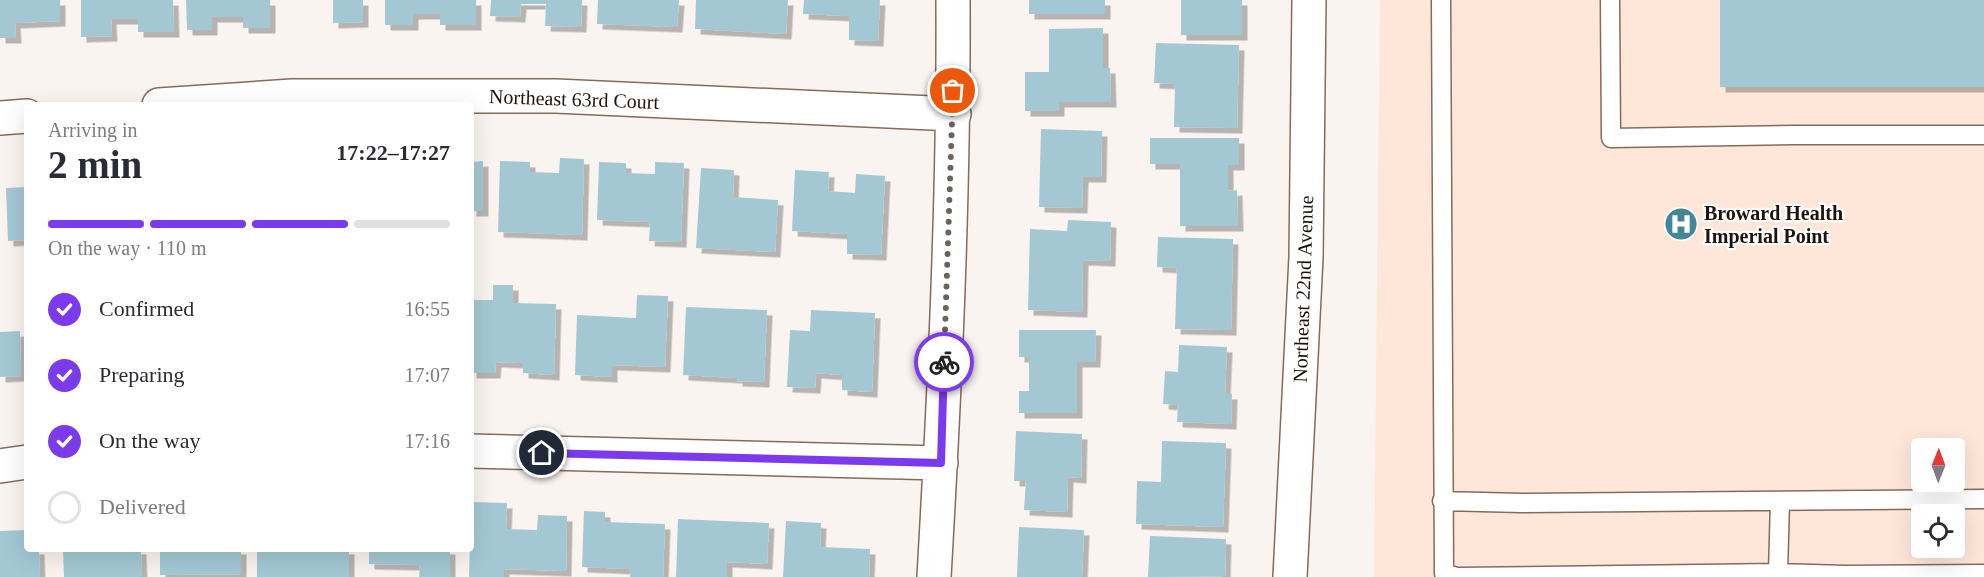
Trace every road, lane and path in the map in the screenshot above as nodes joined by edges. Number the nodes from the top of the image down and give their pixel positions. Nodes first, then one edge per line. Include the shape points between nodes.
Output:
1 (953, 0) edge
2 (1309, 0) edge
3 (1441, 0) edge
4 (1610, 0) edge
5 (203, 102) edge
6 (954, 114) junction
7 (24, 116) edge
8 (0, 118) edge
9 (1984, 135) edge
10 (474, 452) edge
11 (24, 462) edge
12 (941, 463) junction
13 (0, 466) edge
14 (1984, 499) edge
15 (1442, 501) junction
16 (1780, 501) junction
17 (1778, 573) junction
18 (1984, 574) edge
19 (934, 577) edge
20 (1290, 577) edge

1 - 6 street
2 - 20 street, Northeast 22nd Avenue via 1306,257
3 - 15 lane
4 - 9 lane via 1611,138
5 - 6 street, Northeast 63rd Court via 292,96 556,96
6 - 12 street
7 - 8 street
10 - 12 street
11 - 13 street
12 - 19 street
14 - 16 lane
15 - 16 lane
15 - 17 lane via 1444,573 1457,577
16 - 17 lane
17 - 18 lane

